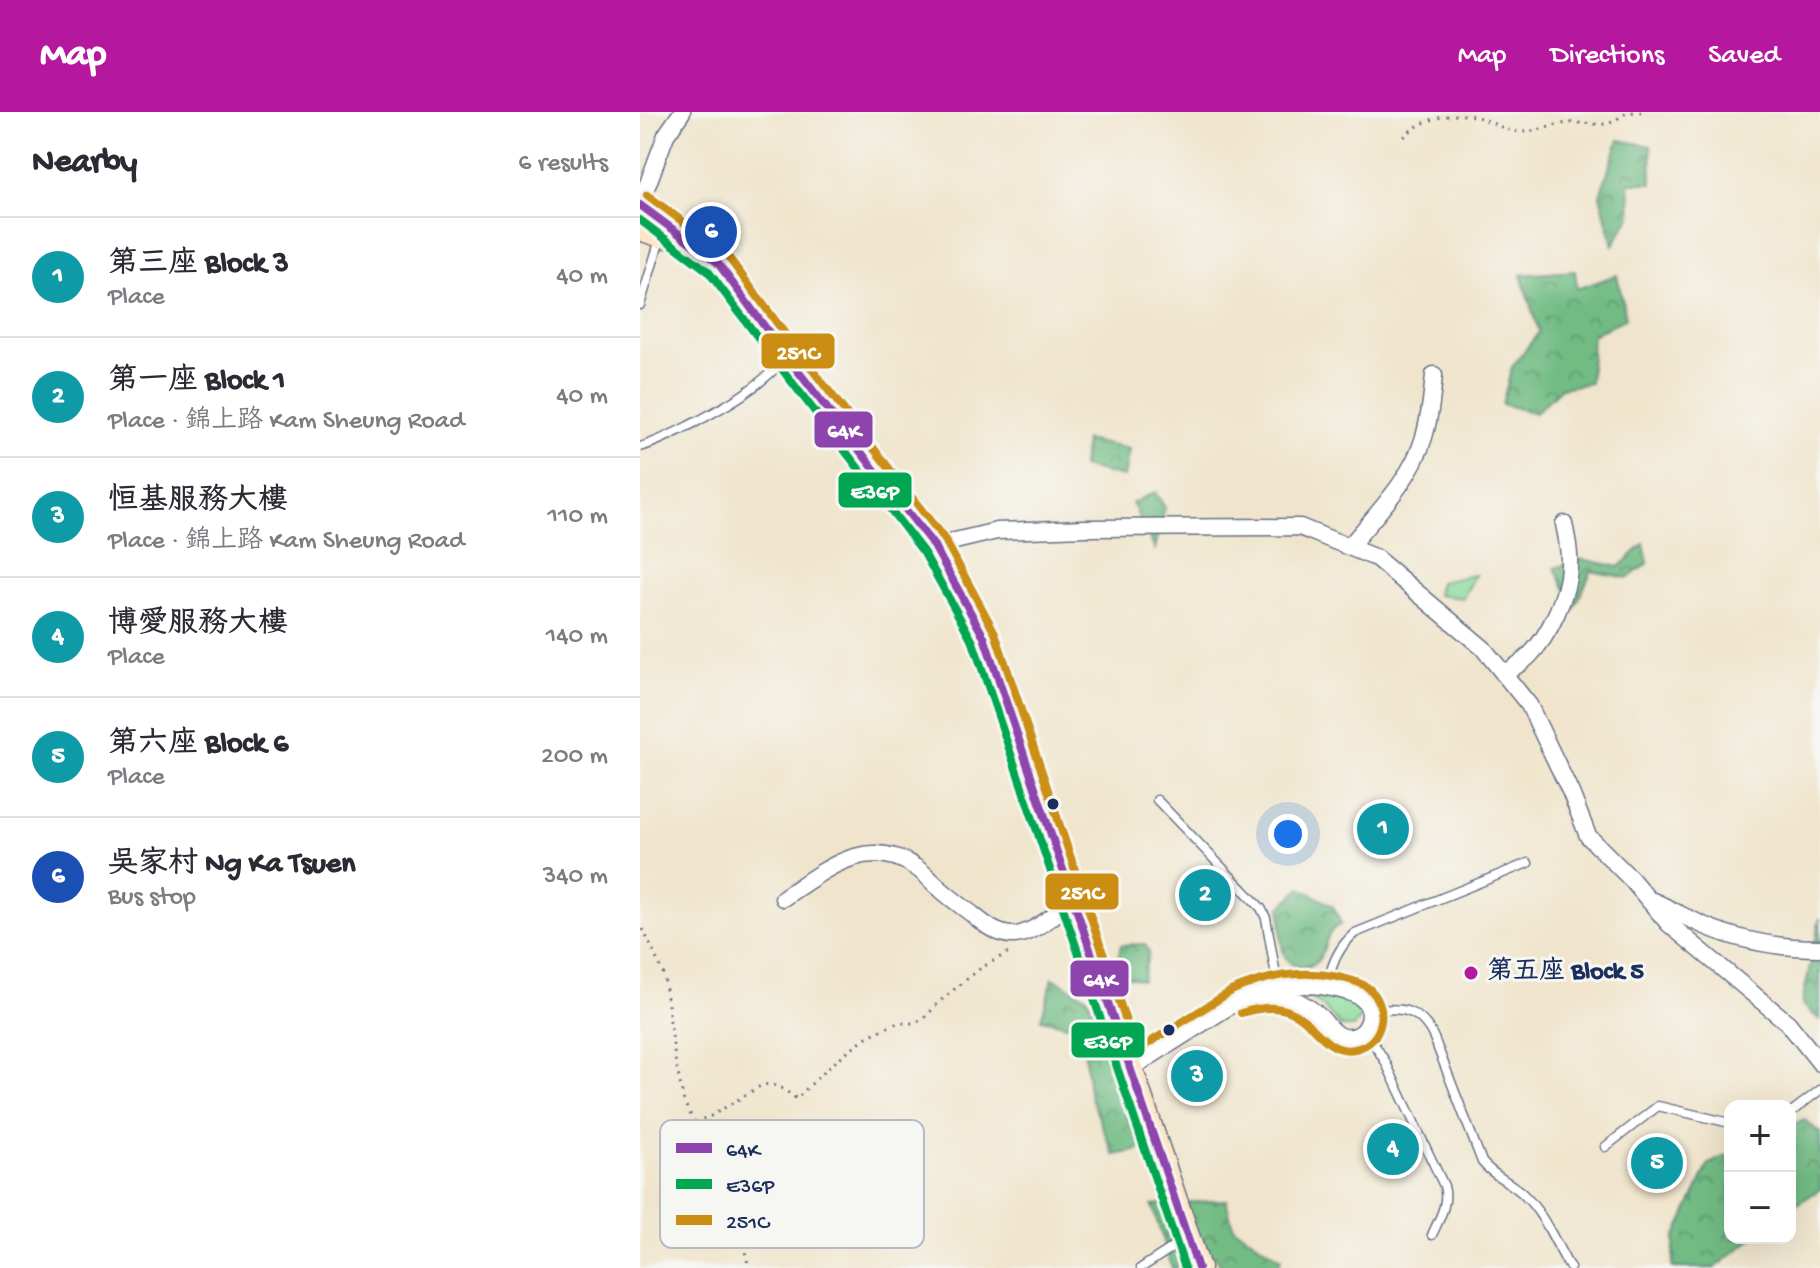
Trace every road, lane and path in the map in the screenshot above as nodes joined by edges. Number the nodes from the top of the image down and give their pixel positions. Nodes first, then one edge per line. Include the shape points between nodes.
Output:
1 (682, 112) edge
2 (1641, 112) edge
3 (1404, 137) dead end
4 (640, 205) edge
5 (662, 234) edge
6 (640, 305) edge
7 (787, 357) junction
8 (1434, 375) dead end
9 (640, 447) edge
10 (1564, 524) dead end
11 (934, 546) junction
12 (1349, 547) junction
13 (1504, 674) junction
14 (1157, 800) dead end
15 (1528, 863) dead end
16 (783, 898) dead end
17 (1648, 900) junction
18 (1072, 901) junction
19 (643, 929) dead end
20 (1020, 933) junction
21 (1820, 948) edge
22 (1278, 987) junction
23 (1326, 987) junction
24 (1236, 1002) junction
25 (1370, 1011) junction
26 (1365, 1030) junction
27 (1820, 1063) edge
28 (1130, 1069) junction
29 (1820, 1090) edge
30 (1796, 1108) edge
31 (694, 1120) edge
32 (700, 1120) edge
33 (1724, 1122) edge
34 (1605, 1147) dead end
35 (1432, 1235) dead end
36 (1188, 1238) junction
37 (744, 1248) edge
38 (749, 1268) edge
39 (1141, 1268) edge
40 (1198, 1268) edge
41 (1570, 1268) edge

1 - 4 street via 666,135
2 - 3 path via 1609,123 1563,123 1519,132 1471,116 1450,116 1423,123
4 - 5 main road
5 - 6 lane
5 - 7 main road via 717,262
7 - 9 lane via 747,393 661,441
7 - 11 main road
8 - 12 street via 1423,440 1411,467
10 - 13 street via 1569,568 1564,594 1544,639
11 - 12 street via 997,531 1300,527
11 - 18 main road via 984,637
12 - 13 street via 1376,558 1483,648
13 - 17 street via 1529,705 1588,836
14 - 22 lane via 1261,908
15 - 23 lane via 1355,933 1335,956
16 - 20 street via 829,867 877,853 916,867 1000,933
17 - 21 street via 1727,935 1789,948
17 - 27 street via 1669,924 1788,1023
18 - 20 street
18 - 28 main road
19 - 31 path via 664,975 675,1059 684,1102
20 - 32 path via 1006,955 981,968 924,1019 897,1023 868,1036 797,1099 771,1083
22 - 23 street
22 - 24 street
23 - 25 street via 1359,996
24 - 26 street via 1277,995 1308,1008 1337,1036 1357,1036
24 - 28 street
25 - 26 street
25 - 41 lane via 1403,1010 1425,1023 1482,1162 1530,1201
26 - 35 lane via 1444,1186 1445,1204
28 - 36 main road
29 - 30 lane
33 - 34 lane via 1658,1106
36 - 39 lane
36 - 40 main road
37 - 38 path

